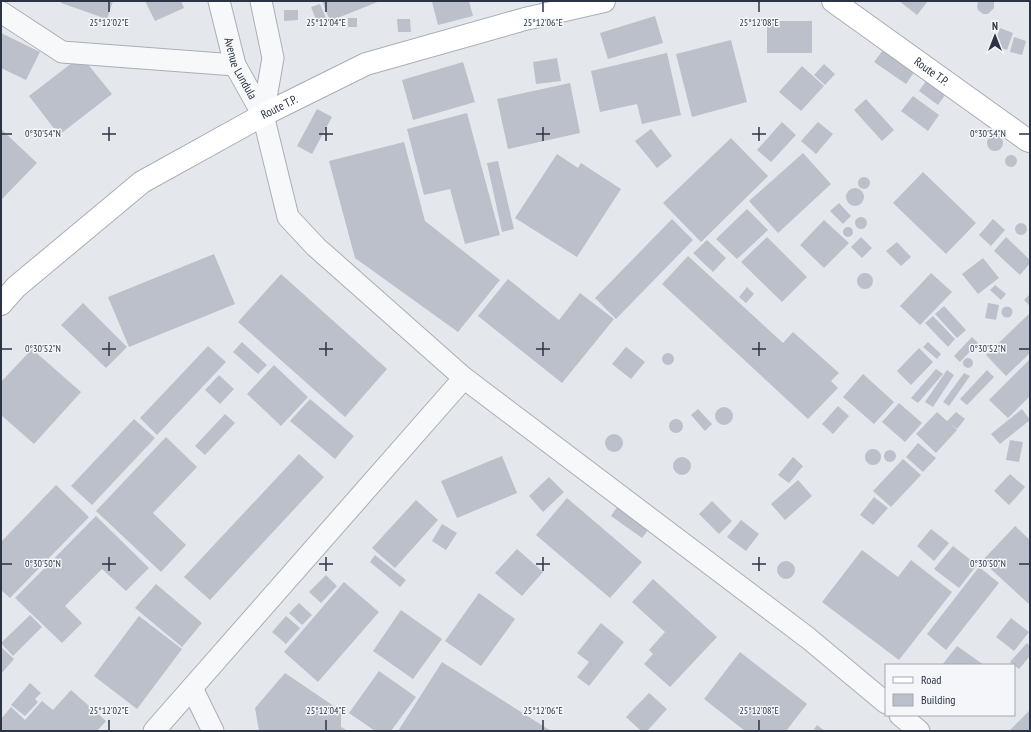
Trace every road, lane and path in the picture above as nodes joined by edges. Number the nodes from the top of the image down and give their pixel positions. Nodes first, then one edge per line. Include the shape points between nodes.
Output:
1 (219, 1) edge
2 (261, 1) edge
3 (604, 1) edge
4 (833, 1) edge
5 (1, 12) edge
6 (236, 65) junction
7 (263, 115) junction
8 (1029, 145) edge
9 (1, 304) edge
10 (464, 378) junction
11 (192, 688) junction
12 (885, 702) edge
13 (901, 716) edge
14 (154, 731) edge
15 (213, 731) edge
16 (919, 731) edge

1 - 6 street, Avenue Lundula
2 - 7 street, Avenue Lundula via 273,58
3 - 7 street, Route T.P. via 526,19 366,64
4 - 8 street, Route T.P.
5 - 6 street via 62,52
6 - 7 street, Avenue Lundula
7 - 9 street, Route T.P. via 142,182 16,287
7 - 10 street via 288,217 316,247
10 - 11 street
10 - 12 street via 808,638
11 - 14 street
11 - 15 street
13 - 16 street

